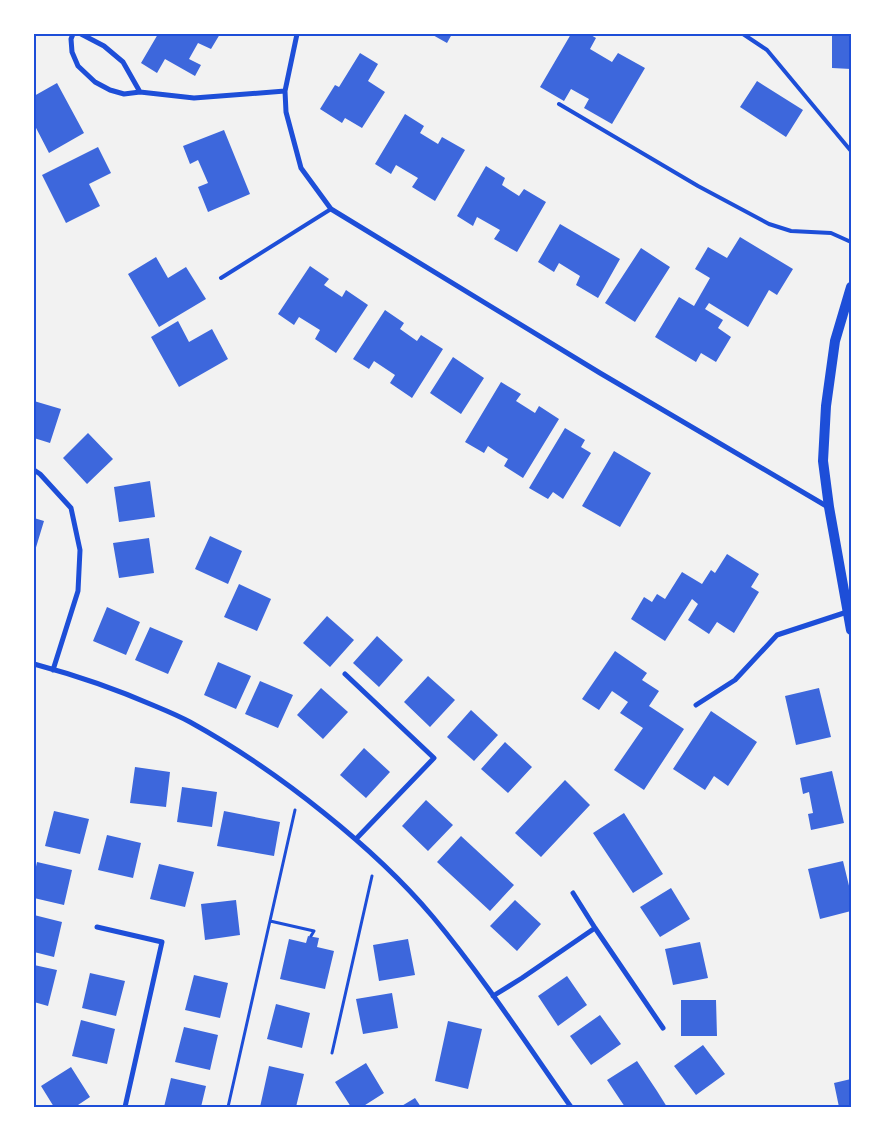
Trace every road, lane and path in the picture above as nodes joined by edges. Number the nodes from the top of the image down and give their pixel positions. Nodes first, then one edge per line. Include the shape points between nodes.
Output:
1 (73, 34) edge
2 (81, 34) edge
3 (296, 34) edge
4 (743, 34) edge
5 (285, 90) junction
6 (140, 92) junction
7 (559, 104) dead end
8 (851, 151) edge
9 (330, 209) junction
10 (851, 242) edge
11 (221, 278) dead end
12 (851, 287) edge
13 (34, 470) edge
14 (829, 507) junction
15 (847, 612) junction
16 (851, 630) edge
17 (34, 664) edge
18 (53, 670) junction
19 (344, 674) dead end
20 (696, 705) dead end
21 (299, 793) junction
22 (356, 839) junction
23 (377, 858) junction
24 (573, 893) dead end
25 (270, 921) junction
26 (97, 927) dead end
27 (595, 928) junction
28 (312, 936) dead end
29 (493, 996) junction
30 (663, 1028) dead end
31 (332, 1054) dead end
32 (125, 1107) edge
33 (228, 1107) edge
34 (571, 1107) edge

1 - 6 street via 72,52 78,66 95,82 124,94
2 - 6 street via 104,46 123,62
3 - 5 street
4 - 8 lane via 766,50
5 - 6 street via 194,98
5 - 9 street via 286,112 301,168
7 - 10 lane via 769,224 791,231 831,232
9 - 11 lane
9 - 14 street
12 - 14 main road via 835,341 826,406 822,461
13 - 18 street via 71,508 80,550 78,591
14 - 15 main road
15 - 16 main road
15 - 20 street via 777,636 734,680
17 - 18 street
18 - 21 street via 132,696 188,721
19 - 22 street via 434,758
21 - 22 street
21 - 25 path
22 - 23 street
23 - 29 street via 433,917
23 - 31 path
24 - 27 street
25 - 28 path via 314,931
25 - 33 path
26 - 32 street via 162,942
27 - 29 street
27 - 30 street
29 - 34 street

